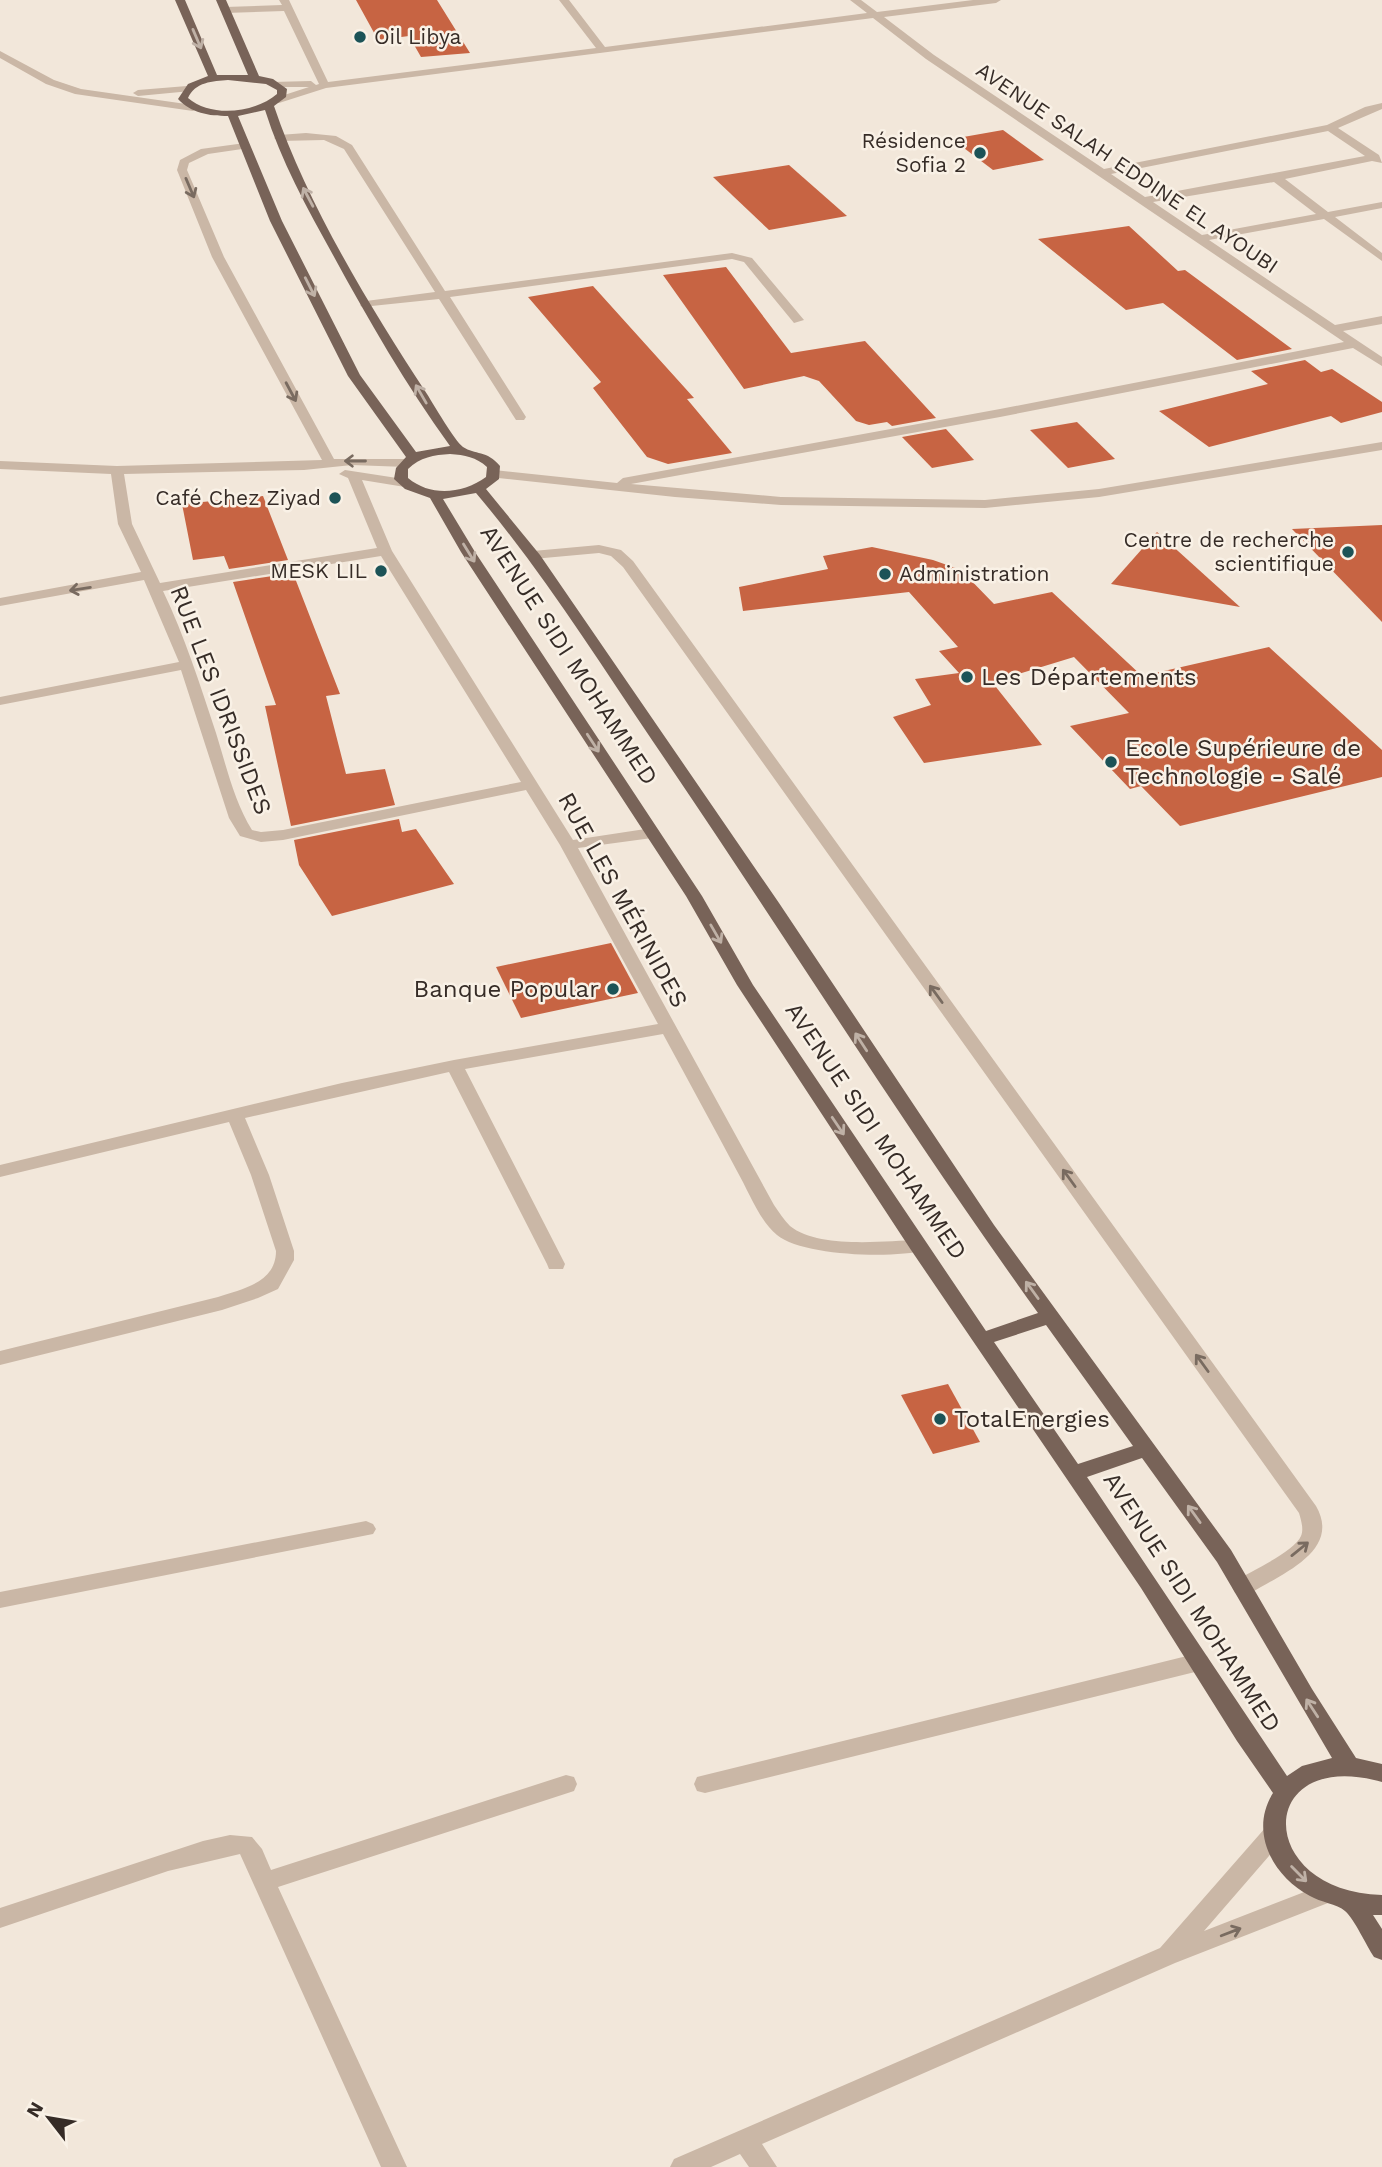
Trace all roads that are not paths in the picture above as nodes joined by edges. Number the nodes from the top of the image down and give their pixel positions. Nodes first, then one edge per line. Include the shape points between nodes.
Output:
1 (180, 0) edge
2 (564, 0) edge
3 (855, 0) edge
4 (996, 0) edge
5 (285, 4) edge
6 (223, 5) edge
7 (872, 16) junction
8 (603, 50) junction
9 (0, 54) edge
10 (255, 78) junction
11 (214, 79) junction
12 (276, 84) junction
13 (325, 85) junction
14 (187, 89) junction
15 (79, 92) junction
16 (274, 103) junction
17 (1382, 106) edge
18 (193, 108) junction
19 (232, 113) junction
20 (1330, 128) junction
21 (279, 138) junction
22 (245, 146) junction
23 (1378, 160) edge
24 (1101, 173) junction
25 (1276, 178) junction
26 (1142, 201) junction
27 (1382, 205) edge
28 (1324, 214) junction
29 (1199, 239) junction
30 (1382, 258) edge
31 (440, 293) junction
32 (366, 304) junction
33 (798, 320) dead end
34 (1382, 320) edge
35 (1332, 330) junction
36 (1353, 344) junction
37 (1382, 362) edge
38 (520, 417) dead end
39 (1382, 446) edge
40 (460, 451) junction
41 (409, 461) junction
42 (329, 462) junction
43 (0, 466) edge
44 (304, 466) junction
45 (117, 470) junction
46 (494, 474) junction
47 (353, 475) junction
48 (405, 483) junction
49 (606, 485) junction
50 (480, 488) junction
51 (434, 494) junction
52 (385, 551) junction
53 (533, 555) junction
54 (151, 581) junction
55 (0, 602) edge
56 (187, 665) junction
57 (0, 701) edge
58 (529, 785) junction
59 (652, 833) junction
60 (568, 845) junction
61 (667, 1028) junction
62 (454, 1065) junction
63 (234, 1115) junction
64 (0, 1171) edge
65 (918, 1246) junction
66 (556, 1264) dead end
67 (1051, 1316) junction
68 (982, 1339) junction
69 (0, 1358) edge
70 (1147, 1449) junction
71 (1073, 1474) junction
72 (366, 1529) dead end
73 (1243, 1587) junction
74 (0, 1600) edge
75 (1199, 1662) junction
76 (1349, 1766) junction
77 (1382, 1773) edge
78 (566, 1784) dead end
79 (705, 1784) dead end
80 (1284, 1791) junction
81 (1274, 1834) junction
82 (264, 1882) junction
83 (1325, 1894) junction
84 (1353, 1903) junction
85 (1382, 1905) edge
86 (0, 1917) edge
87 (1382, 1950) edge
88 (1167, 1956) junction
89 (744, 2140) junction
90 (394, 2167) edge
91 (683, 2167) edge
92 (764, 2167) edge

1 -> 11 main road
2 - 8 street
3 - 7 street, AVENUE SALAH EDDINE EL AYOUBI
4 - 7 street
5 - 6 street
5 - 13 street
6 - 10 main road
7 - 8 street
7 - 24 street, AVENUE SALAH EDDINE EL AYOUBI
8 - 13 street
9 - 15 street via 50,82
10 - 11 main road
10 - 12 main road
11 - 14 main road
12 - 13 street
12 - 16 main road via 282,91
13 - 16 street
14 - 15 street
14 - 18 main road via 183,99
15 - 18 street
16 - 19 main road
16 - 21 main road
17 - 20 street
18 - 19 main road
19 - 22 main road
20 - 23 street
20 - 24 street
21 - 31 street via 323,136 339,139 348,147
32 -> 21 main road
22 -> 41 main road via 276,220 355,376 389,421
22 -> 42 street via 193,155 182,170 218,257
23 - 25 street
24 - 26 street, AVENUE SALAH EDDINE EL AYOUBI
25 - 26 street
25 - 28 street
26 - 29 street, AVENUE SALAH EDDINE EL AYOUBI
27 - 28 street
28 - 29 street
28 - 30 street
29 - 35 street, AVENUE SALAH EDDINE EL AYOUBI
31 - 32 street
31 - 33 street via 732,256 748,260
31 - 38 street
40 -> 32 main road
34 - 35 street
35 - 36 street, AVENUE SALAH EDDINE EL AYOUBI
36 - 37 street, AVENUE SALAH EDDINE EL AYOUBI
36 - 49 street
39 - 49 street via 1099,493 985,504 781,501
40 - 41 main road via 430,452
40 - 46 main road via 487,459
41 -> 42 street
41 - 48 main road via 400,473
42 - 44 street
43 - 45 street
44 - 45 street
44 - 47 street
45 - 54 street, RUE LES IDRISSIDES via 125,524
46 - 49 street
46 - 50 main road
47 - 48 street
47 - 52 street, RUE LES MÉRINIDES
48 - 51 main road
50 - 51 main road
50 - 53 main road, AVENUE SIDI MOHAMMED
51 -> 59 main road, AVENUE SIDI MOHAMMED
52 - 54 street
52 - 58 street, RUE LES MÉRINIDES
67 -> 53 main road, AVENUE SIDI MOHAMMED via 884,1077
73 -> 53 street via 1310,1541 1313,1524 1309,1511 628,564 616,552 599,548
54 -> 55 street
54 - 56 street, RUE LES IDRISSIDES
56 - 57 street
56 - 58 street, RUE LES IDRISSIDES via 237,818 250,835 283,835
58 - 60 street, RUE LES MÉRINIDES
59 - 60 street
59 -> 65 main road, AVENUE SIDI MOHAMMED via 745,985
60 - 61 street, RUE LES MÉRINIDES
61 - 62 street
61 - 65 street, RUE LES MÉRINIDES via 766,1207 785,1232 861,1248
62 - 63 street
62 - 66 street
63 - 64 street
63 - 69 street via 285,1251 285,1261 271,1284 222,1303
65 - 68 main road, AVENUE SIDI MOHAMMED
67 - 68 main road
67 - 70 main road, AVENUE SIDI MOHAMMED
68 - 71 main road, AVENUE SIDI MOHAMMED
70 - 71 main road
73 -> 70 main road, AVENUE SIDI MOHAMMED
71 - 75 main road, AVENUE SIDI MOHAMMED
72 - 74 street
76 -> 73 main road, AVENUE SIDI MOHAMMED
75 - 79 street
75 - 80 main road, AVENUE SIDI MOHAMMED
76 - 77 main road
76 - 80 main road via 1323,1768
78 - 82 street
80 - 81 main road via 1275,1811
81 -> 83 main road via 1283,1857 1301,1878
81 - 88 street
82 - 86 street via 250,1850 235,1842
82 - 90 street
83 - 84 main road
88 -> 83 street
84 - 85 main road
84 - 87 main road
88 - 89 street
89 - 91 street
89 - 92 street

